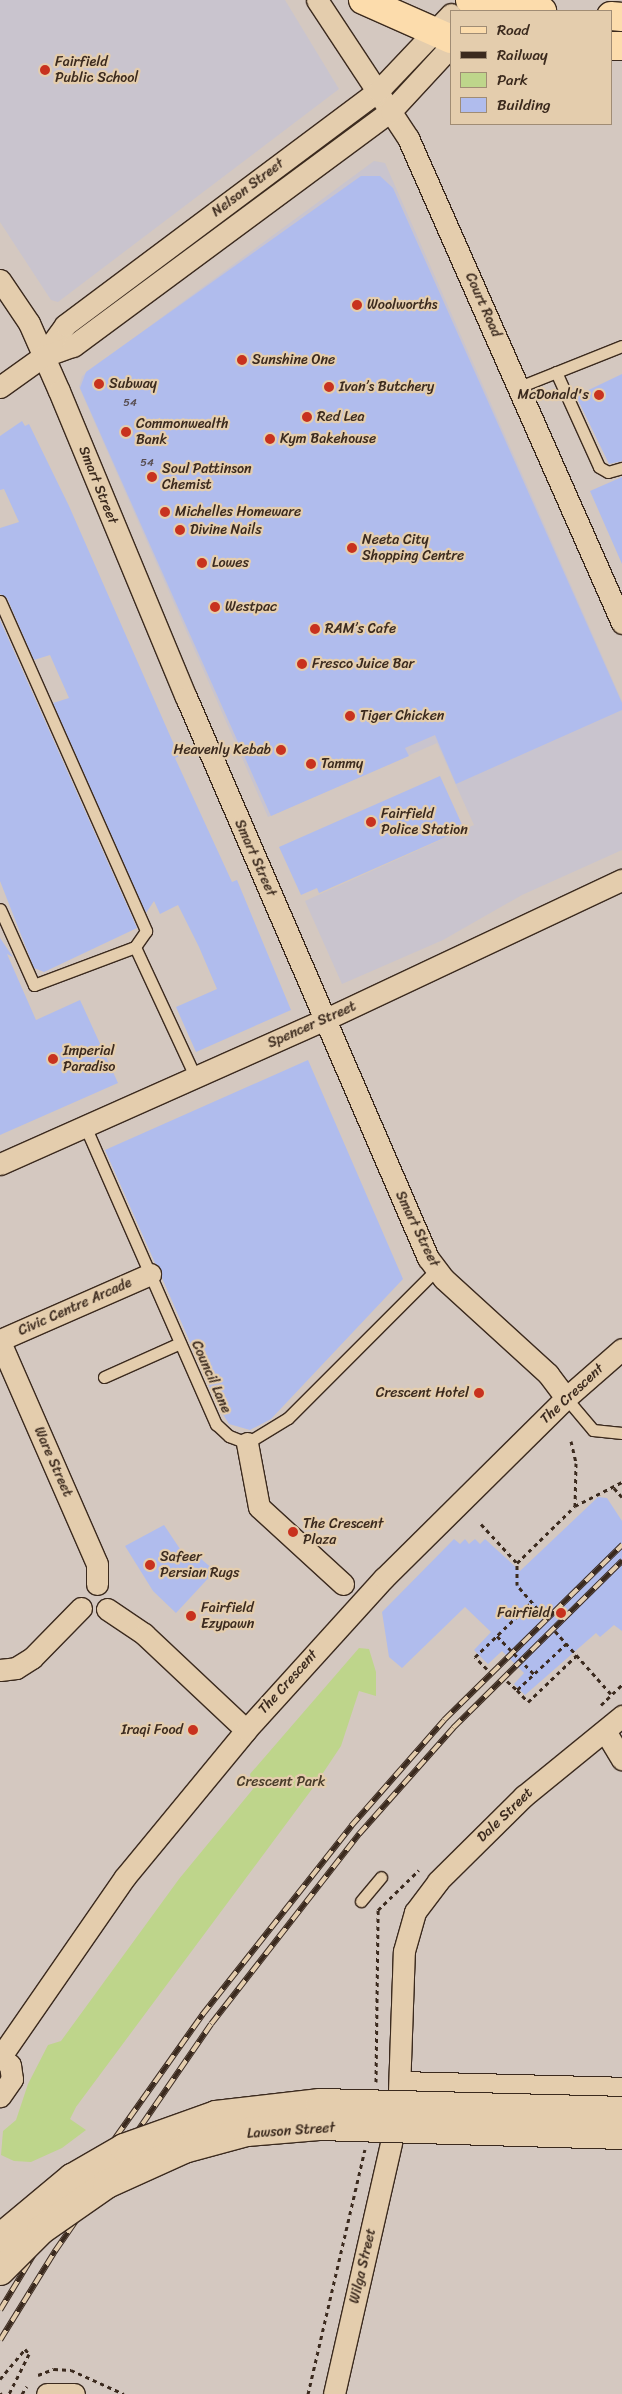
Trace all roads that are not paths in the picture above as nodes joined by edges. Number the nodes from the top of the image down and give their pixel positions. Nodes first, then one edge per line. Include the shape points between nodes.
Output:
1 (317, 0) edge
2 (363, 0) edge
3 (470, 0) edge
4 (535, 10) edge
5 (448, 29) edge
6 (378, 91) junction
7 (391, 111) junction
8 (0, 280) edge
9 (622, 346) edge
10 (42, 357) junction
11 (556, 372) junction
12 (0, 387) edge
13 (519, 387) junction
14 (622, 468) edge
15 (0, 601) edge
16 (622, 623) edge
17 (622, 880) edge
18 (0, 908) edge
19 (135, 947) junction
20 (326, 1019) junction
21 (195, 1076) junction
22 (85, 1126) junction
23 (0, 1164) edge
24 (436, 1270) junction
25 (150, 1274) junction
26 (0, 1341) edge
27 (180, 1343) junction
28 (622, 1349) edge
29 (104, 1376) dead end
30 (566, 1398) junction
31 (622, 1434) edge
32 (247, 1444) junction
33 (97, 1584) junction
34 (343, 1584) dead end
35 (81, 1608) junction
36 (107, 1609) junction
37 (0, 1670) edge
38 (622, 1716) edge
39 (246, 1730) junction
40 (605, 1731) junction
41 (622, 1759) edge
42 (381, 1877) dead end
43 (362, 1901) dead end
44 (0, 2056) edge
45 (622, 2088) edge
46 (0, 2096) edge
47 (622, 2111) edge
48 (622, 2134) edge
49 (392, 2139) dead end
50 (0, 2238) edge
51 (0, 2271) edge
52 (47, 2394) edge
53 (74, 2394) edge
54 (334, 2394) edge

1 - 6 street, Court Road
2 - 5 main road
3 - 4 main road
5 - 6 street, Nelson Street
5 - 7 street, Nelson Street
6 - 7 street, Court Road
6 - 10 street, Nelson Street via 65,325
7 - 10 street, Nelson Street via 73,346
7 - 13 street, Court Road via 408,138
8 - 10 street, Smart Street via 29,323
9 - 11 lane
10 - 12 street, Nelson Street
10 - 20 street, Smart Street
11 - 13 lane
11 - 14 lane via 599,466 608,472
13 - 16 street, Court Road
15 - 19 lane via 146,931
17 - 20 street, Spencer Street
18 - 19 lane via 34,985
19 - 21 lane
20 - 21 street, Spencer Street
20 - 24 street, Smart Street via 415,1231
21 - 22 street, Spencer Street
22 - 23 street, Spencer Street
22 - 25 lane, Council Lane
24 - 30 street, Smart Street via 548,1374
24 - 32 lane via 288,1418
25 - 26 street, Civic Centre Arcade
25 - 27 lane, Council Lane
26 - 33 street, Ware Street via 97,1564
27 - 29 lane
27 - 32 lane, Council Lane via 216,1424 229,1436
28 - 30 street, The Crescent
30 - 31 lane via 593,1430
30 - 39 street, The Crescent via 384,1578
32 - 34 street via 259,1508
33 - 35 street via 84,1588 79,1601
33 - 36 street via 109,1594
35 - 36 street via 90,1615
35 - 37 street via 32,1658 16,1668
36 - 39 street via 144,1634
38 - 40 street, Dale Street
39 - 44 street, The Crescent via 125,1877
40 - 41 street
40 - 45 street, Dale Street via 524,1796 425,1897 408,1931 402,1987 400,2086
42 - 43 lane
44 - 46 street via 10,2065 12,2079
47 - 50 main road, Lawson Street, bridge via 320,2103 216,2115 124,2148 72,2178
48 - 51 main road, Lawson Street, bridge via 319,2126 248,2132 184,2149 106,2184 41,2230
49 - 54 street, Wilga Street
52 - 53 street

